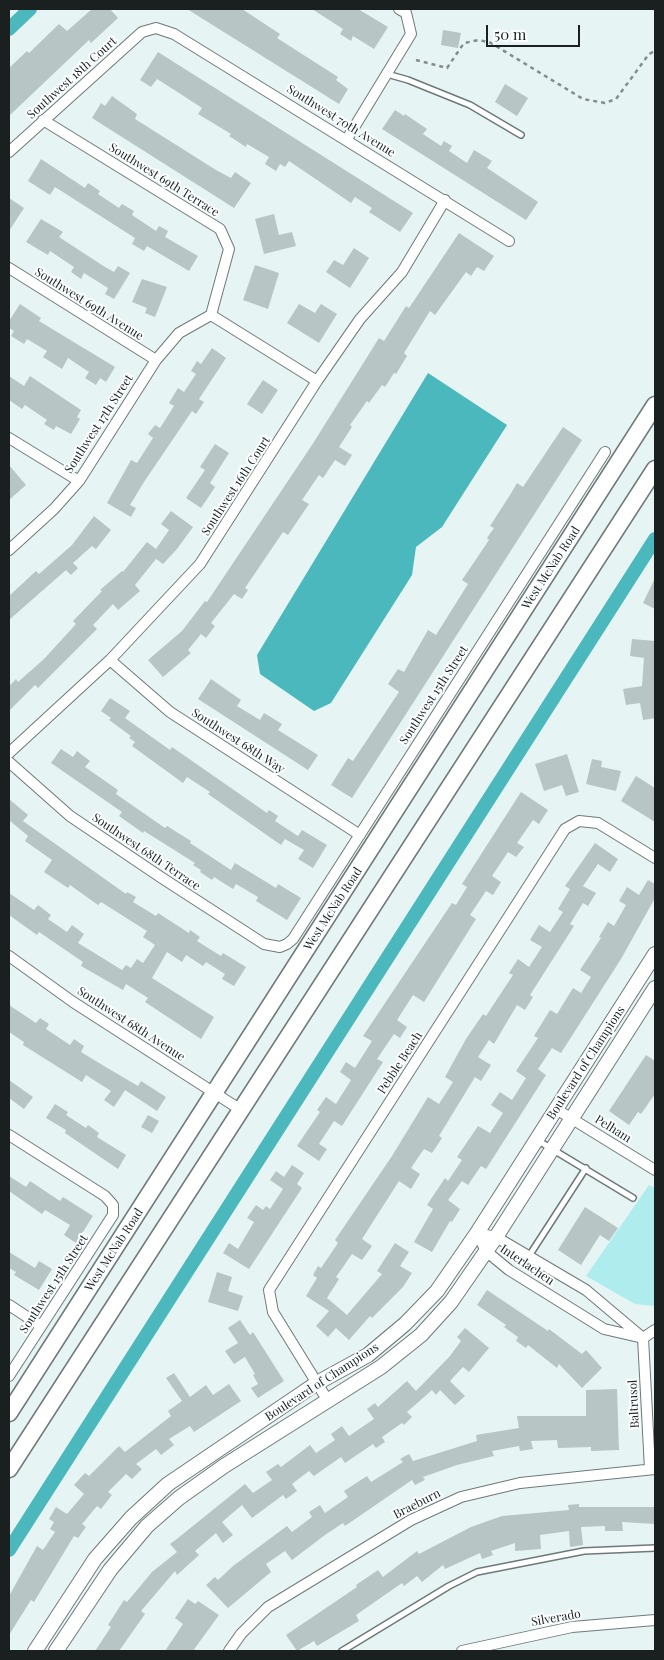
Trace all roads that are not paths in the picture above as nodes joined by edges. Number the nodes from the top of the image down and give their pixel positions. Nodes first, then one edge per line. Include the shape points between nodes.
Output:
1 (402, 11) edge
2 (156, 28) joint
3 (387, 74) junction
4 (43, 120) junction
5 (521, 135) dead end
6 (347, 139) junction
7 (9, 152) edge
8 (445, 200) junction
9 (509, 241) dead end
10 (9, 268) edge
11 (211, 315) junction
12 (156, 360) junction
13 (317, 381) junction
14 (655, 405) edge
15 (9, 438) edge
16 (605, 452) dead end
17 (655, 469) edge
18 (79, 481) junction
19 (9, 550) edge
20 (110, 660) junction
21 (9, 752) edge
22 (9, 762) edge
23 (360, 835) junction
24 (655, 858) edge
25 (280, 947) joint
26 (655, 954) edge
27 (9, 956) edge
28 (655, 988) edge
29 (216, 1093) junction
30 (556, 1109) junction
31 (241, 1110) junction
32 (571, 1117) junction
33 (9, 1135) edge
34 (537, 1139) junction
35 (552, 1148) junction
36 (586, 1168) junction
37 (655, 1170) edge
38 (633, 1198) dead end
39 (477, 1233) junction
40 (496, 1237) junction
41 (486, 1251) junction
42 (528, 1257) junction
43 (9, 1305) edge
44 (41, 1326) junction
45 (655, 1330) edge
46 (642, 1338) junction
47 (9, 1376) edge
48 (318, 1383) junction
49 (328, 1401) junction
50 (9, 1412) edge
51 (9, 1469) edge
52 (652, 1469) edge
53 (655, 1548) edge
54 (655, 1620) edge
55 (35, 1651) edge
56 (56, 1651) edge
57 (229, 1651) edge
58 (342, 1651) edge
59 (462, 1651) edge

1 - 3 street via 411,34
2 - 4 street, Southwest 18th Court via 142,32
2 - 6 street, Southwest 70th Avenue via 174,34
3 - 5 lane via 470,105
3 - 6 street
4 - 7 street, Southwest 18th Court
4 - 11 street, Southwest 69th Terrace via 220,229 229,249
6 - 8 street, Southwest 70th Avenue
8 - 9 street, Southwest 70th Avenue
8 - 13 street, Southwest 16th Court via 402,272 360,319
10 - 12 street, Southwest 69th Avenue
11 - 12 street, Southwest 17th Street via 179,333
11 - 13 street
12 - 18 street, Southwest 17th Street
13 - 20 street, Southwest 16th Court via 200,564
14 - 29 main road, West McNab Road
15 - 18 street
16 - 23 street, Southwest 15th Street
17 - 31 main road
18 - 19 street, Southwest 17th Street
20 - 21 street, Southwest 16th Court
20 - 23 street, Southwest 68th Way via 170,712
22 - 25 street, Southwest 68th Terrace via 70,816 264,944
23 - 25 street, Southwest 15th Street via 293,939
24 - 48 street, Pebble Beach via 598,823 579,821 565,830 527,888 269,1290 273,1312
26 - 30 street, Boulevard of Champions
27 - 29 street, Southwest 68th Avenue via 73,1002
28 - 32 street, Boulevard of Champions
29 - 31 street, Southwest 68th Avenue
29 - 50 main road, West McNab Road
30 - 32 street, Pelham
30 - 34 street, Boulevard of Champions
31 - 51 main road
32 - 35 street, Boulevard of Champions
32 - 37 street, Pelham
33 - 44 street, Southwest 15th Street via 105,1196 113,1205 113,1215
34 - 35 lane
34 - 39 street, Boulevard of Champions
35 - 36 lane
35 - 40 street, Boulevard of Champions
36 - 38 lane
36 - 42 lane
39 - 40 street, Interlachen
39 - 41 street, Interlachen
39 - 48 street, Boulevard of Champions via 437,1291 405,1324 368,1355
40 - 41 street, Boulevard of Champions
40 - 42 street, Interlachen
41 - 46 street, Interlachen via 509,1270 604,1329
41 - 49 street, Boulevard of Champions via 451,1302 421,1335 381,1367
42 - 46 street, Interlachen via 586,1290
43 - 44 street
44 - 47 street, Southwest 15th Street
45 - 46 street
46 - 52 street, Baltrusol
48 - 49 street, Pebble Beach
48 - 55 street, Boulevard of Champions via 168,1484 131,1518 95,1559
49 - 56 street, Boulevard of Champions via 224,1466 146,1526 110,1570
52 - 57 street, Braeburn via 520,1483 461,1497 411,1520 268,1607
53 - 58 lane via 584,1551 477,1572 448,1586
54 - 59 street, Silverado via 572,1627

